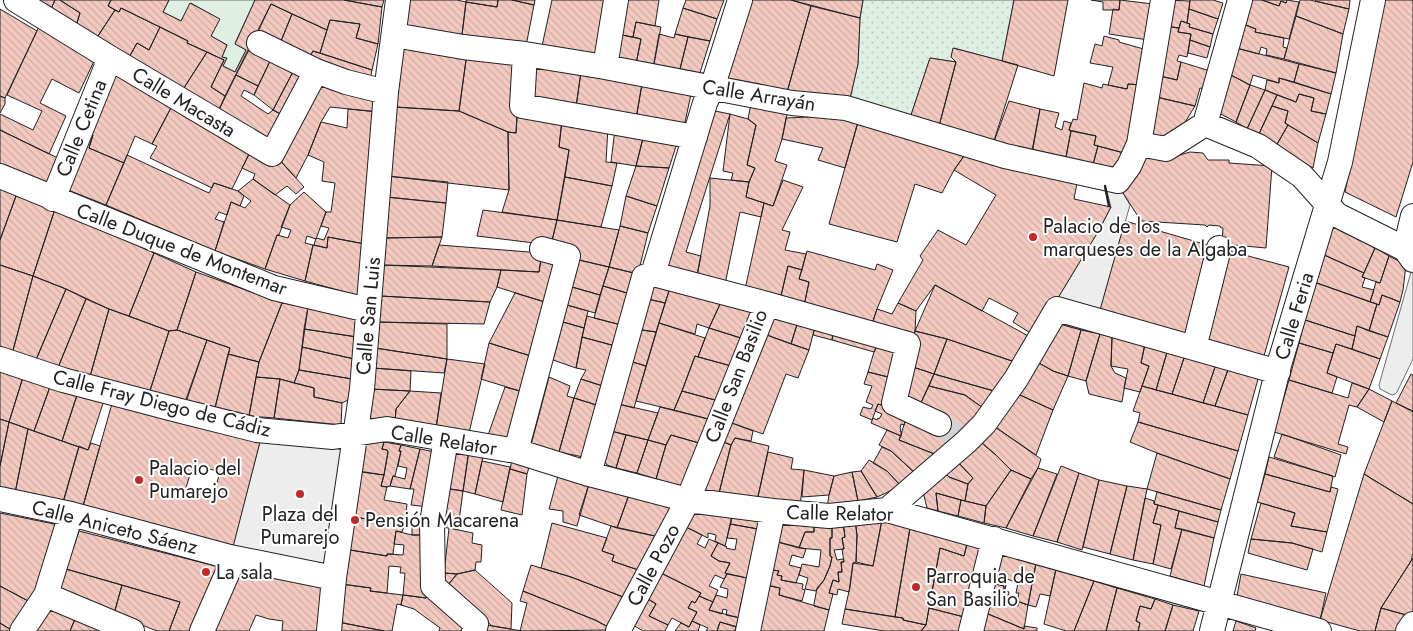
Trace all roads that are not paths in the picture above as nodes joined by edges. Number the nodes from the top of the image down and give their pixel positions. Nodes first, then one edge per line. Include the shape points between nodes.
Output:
1 (16, 0) edge
2 (398, 0) edge
3 (616, 0) edge
4 (740, 0) edge
5 (1162, 0) edge
6 (1240, 0) edge
7 (1374, 0) edge
8 (394, 35) junction
9 (259, 43) dead end
10 (525, 54) junction
11 (110, 58) junction
12 (605, 67) junction
13 (316, 70) junction
14 (712, 88) junction
15 (386, 92) junction
16 (1206, 124) junction
17 (695, 137) junction
18 (1139, 144) junction
19 (0, 176) edge
20 (53, 199) junction
21 (1328, 204) junction
22 (1413, 216) edge
23 (1219, 248) dead end
24 (542, 249) dead end
25 (1409, 254) edge
26 (653, 274) junction
27 (767, 304) junction
28 (368, 310) junction
29 (1194, 348) junction
30 (0, 359) edge
31 (1278, 372) junction
32 (939, 424) tunnel mouth
33 (355, 434) junction
34 (446, 439) junction
35 (516, 451) junction
36 (589, 474) junction
37 (0, 499) edge
38 (688, 500) junction
39 (887, 510) junction
40 (774, 512) junction
41 (71, 514) junction
42 (994, 540) junction
43 (232, 557) junction
44 (334, 578) junction
45 (46, 596) junction
46 (1220, 603) junction
47 (1413, 624) edge
48 (22, 631) edge
49 (132, 631) edge
50 (202, 631) edge
51 (329, 631) edge
52 (474, 631) edge
53 (618, 631) edge
54 (748, 631) edge
55 (971, 631) edge
56 (1212, 631) edge
57 (1317, 631) edge
58 (1408, 631) edge

1 - 11 street, Calle Macasta
2 - 8 street, Calle San Luis
3 - 12 street
4 - 14 street
5 - 18 street
6 - 16 street
7 - 21 street, Calle Feria
8 - 10 street, Calle Arrayán via 463,48
8 - 15 street, Calle San Luis
9 - 13 street
10 - 12 street, Calle Arrayán
10 - 17 street via 522,106
11 - 13 street, Calle Macasta via 272,154
11 - 20 street, Calle Cetina
12 - 14 street, Calle Arrayán
13 - 15 street
14 - 17 street
14 - 18 street, Calle Arrayán via 792,104 846,108 1004,156 1118,181
15 - 28 street, Calle San Luis
16 - 18 street via 1166,148
16 - 21 street via 1258,146 1302,176
17 - 26 street
19 - 20 street, Calle Duque de Montemar
20 - 28 street, Calle Duque de Montemar via 274,288
21 - 25 street via 1337,215
21 - 31 street, Calle Feria
22 - 25 street
23 - 29 street
24 - 35 street via 568,256
26 - 27 street, Calle San Basilio
26 - 36 street via 644,277
27 - 32 street via 908,344 894,404
27 - 38 street, Calle San Basilio
28 - 33 street, Calle San Luis
29 - 31 street
29 - 39 street via 1056,309 1016,379 984,424
30 - 33 street, Calle Fray Diego de Cádiz via 63,380 257,430 333,437
31 - 46 street, Calle Feria
33 - 34 street, Calle Relator via 387,429
33 - 44 street, Calle San Luis
34 - 35 street, Calle Relator
34 - 52 street via 432,523 433,586 476,624
35 - 36 street, Calle Relator
36 - 38 street, Calle Relator
37 - 41 street, Calle Aniceto Sáenz
38 - 40 street, Calle Relator
38 - 53 street, Calle Pozo
39 - 40 street, Calle Relator via 829,516
39 - 42 street, Calle Relator
40 - 54 street
41 - 43 street, Calle Aniceto Sáenz
41 - 45 street
42 - 46 street, Calle Relator
42 - 55 street
43 - 44 street, Calle Aniceto Sáenz
43 - 50 street
44 - 51 street, Calle San Luis
45 - 48 street
45 - 49 street
46 - 56 street, Calle Feria
46 - 57 street, Calle Relator
47 - 58 street

